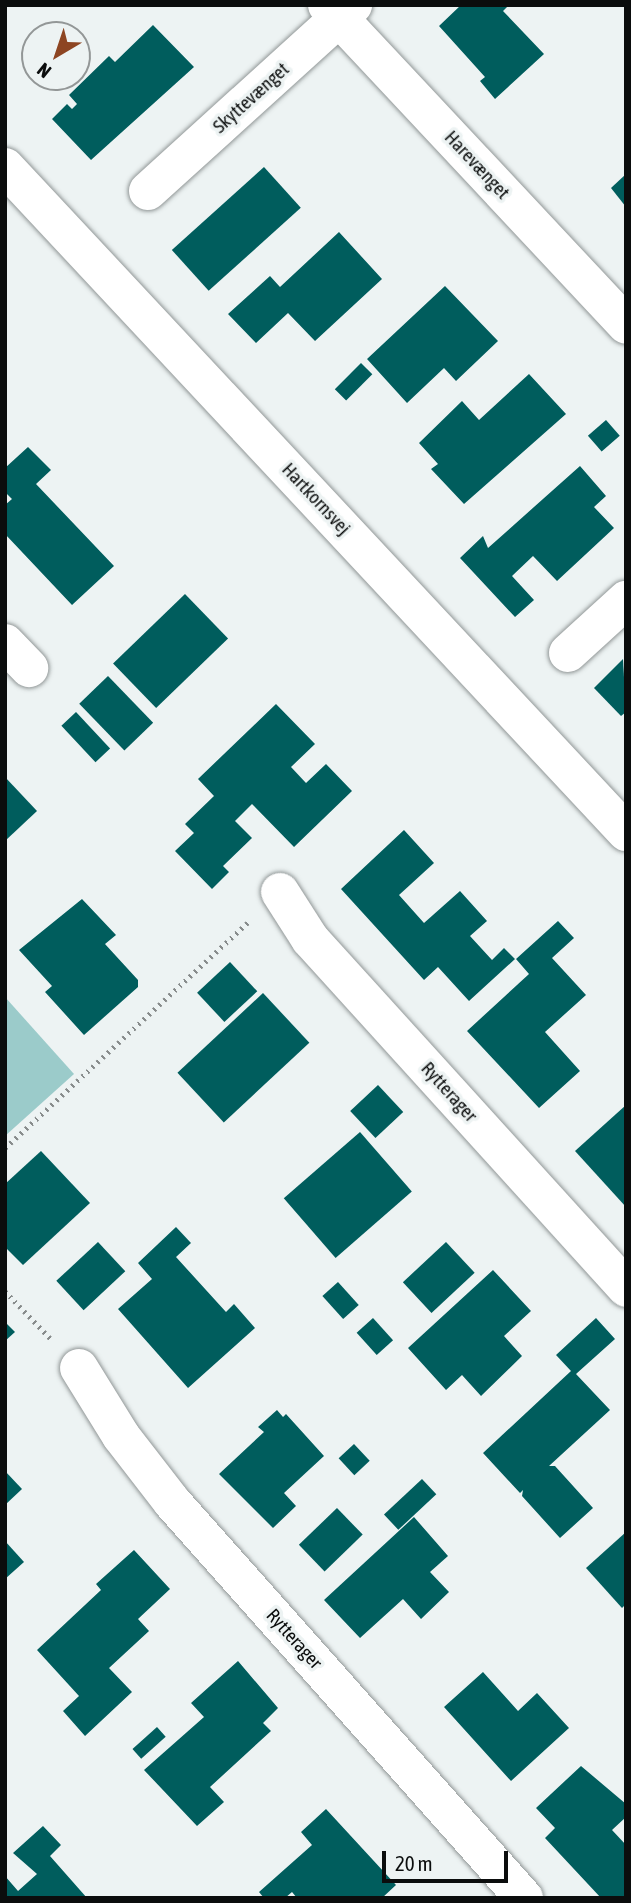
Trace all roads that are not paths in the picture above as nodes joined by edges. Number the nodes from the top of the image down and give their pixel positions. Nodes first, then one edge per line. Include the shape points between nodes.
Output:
1 (340, 10) edge
2 (5, 166) edge
3 (148, 191) dead end
4 (626, 325) edge
5 (626, 600) edge
6 (568, 653) dead end
7 (626, 832) edge
8 (280, 892) road end
9 (626, 1287) edge
10 (79, 1368) road end
11 (524, 1898) edge

1 - 3 street, Skyttevænget
1 - 4 street, Harevænget
2 - 7 street, Hartkornsvej
5 - 6 street
8 - 9 street, Rytterager via 310,939
10 - 11 street, Rytterager via 121,1436 172,1502

